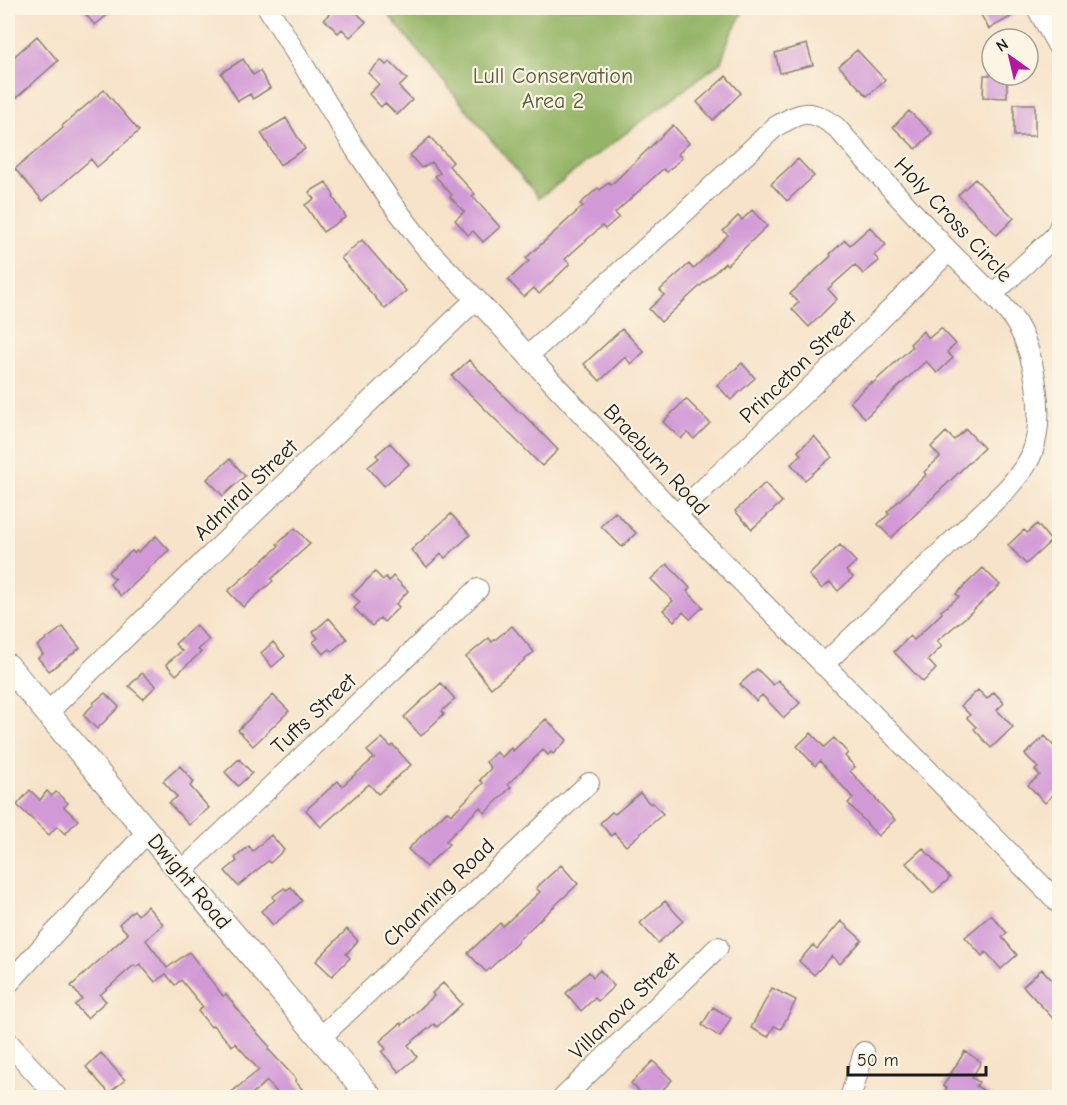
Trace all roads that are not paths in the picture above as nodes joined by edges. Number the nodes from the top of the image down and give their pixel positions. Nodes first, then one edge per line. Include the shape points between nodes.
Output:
1 (268, 8) edge
2 (1037, 8) edge
3 (1059, 50) edge
4 (1059, 226) edge
5 (949, 251) junction
6 (993, 294) junction
7 (476, 299) junction
8 (528, 356) junction
9 (676, 515) junction
10 (478, 590) dead end
11 (823, 664) junction
12 (8, 666) edge
13 (47, 713) junction
14 (589, 783) dead end
15 (148, 831) junction
16 (182, 871) junction
17 (1059, 904) edge
18 (718, 947) dead end
19 (8, 984) edge
20 (321, 1037) junction
21 (8, 1042) edge
22 (864, 1052) dead end
23 (58, 1098) edge
24 (371, 1098) edge
25 (563, 1098) edge
26 (850, 1098) edge

1 - 7 street, Braeburn Road via 391,202 427,249
2 - 3 street
4 - 6 street via 1055,236
5 - 6 street, Holy Cross Circle
5 - 8 street, Holy Cross Circle via 836,127 814,114 797,116 775,127
5 - 9 street, Princeton Street
6 - 11 street, Holy Cross Circle via 1021,331 1031,361 1039,413 1031,455 1006,490
7 - 8 street, Braeburn Road
7 - 13 street, Admiral Street
8 - 9 street, Braeburn Road
9 - 11 street, Braeburn Road
10 - 16 street, Tufts Street
11 - 17 street, Braeburn Road
12 - 13 main road, Dwight Road
13 - 15 main road, Dwight Road
14 - 20 street, Channing Road
15 - 16 main road, Dwight Road
15 - 19 street
16 - 20 main road, Dwight Road
18 - 25 street, Villanova Street
20 - 24 main road, Dwight Road
21 - 23 street
22 - 26 street

